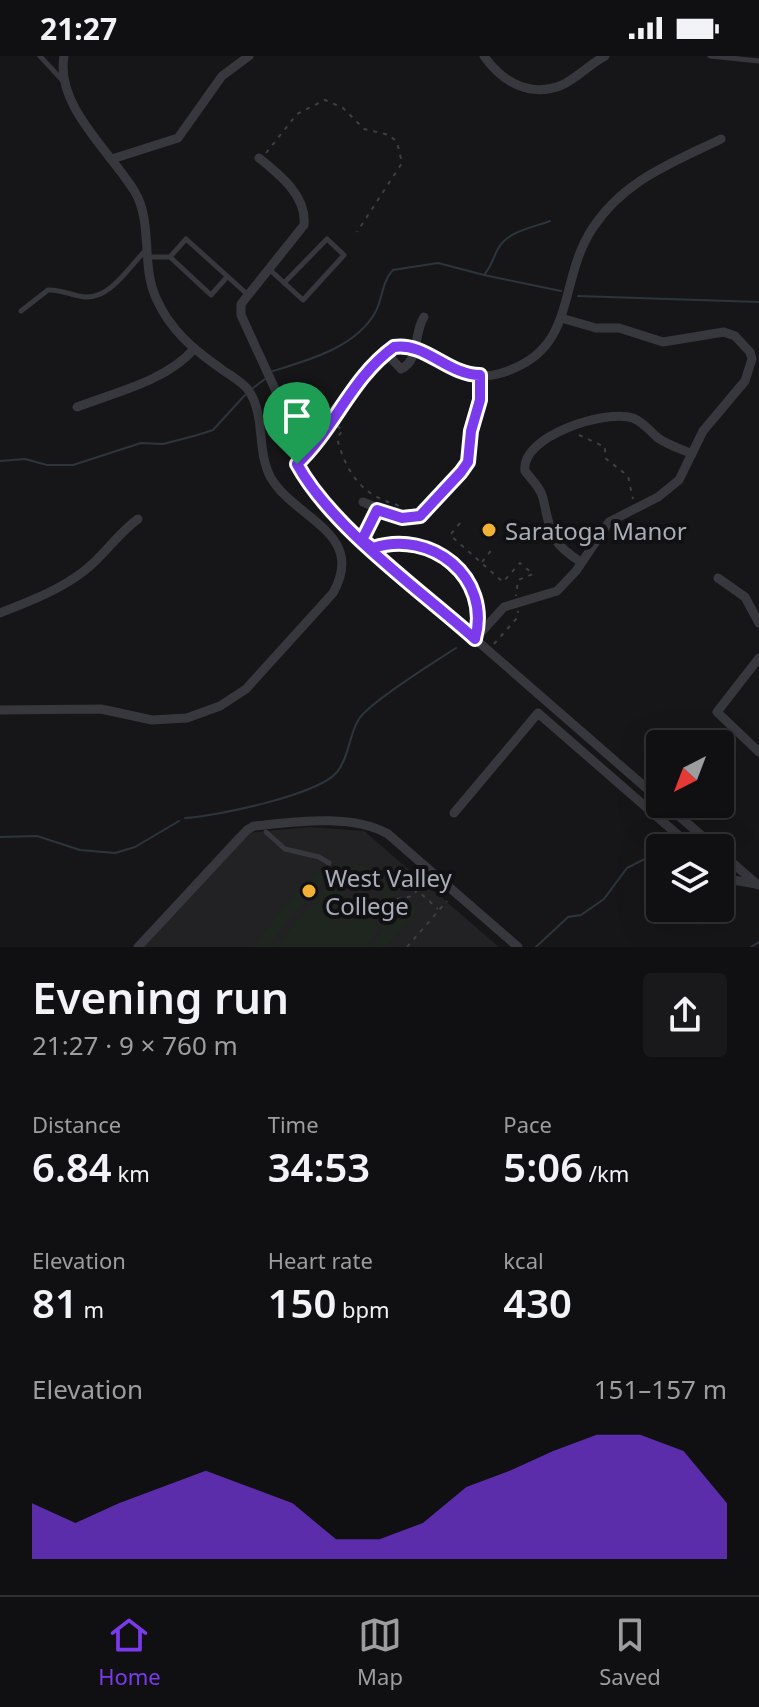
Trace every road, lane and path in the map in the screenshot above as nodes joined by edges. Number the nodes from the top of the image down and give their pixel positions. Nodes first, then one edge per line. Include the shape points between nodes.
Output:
1 (40, 56) edge
2 (64, 56) edge
3 (249, 56) edge
4 (484, 56) edge
5 (605, 56) edge
6 (710, 56) edge
7 (759, 61) edge
8 (63, 81) junction
9 (721, 139) dead end
10 (112, 159) junction
11 (261, 160) joint
12 (357, 232) dead end
13 (146, 254) junction
14 (170, 257) junction
15 (269, 269) junction
16 (227, 277) junction
17 (284, 283) junction
18 (248, 295) junction
19 (21, 311) dead end
20 (424, 317) dead end
21 (561, 318) junction
22 (415, 348) junction
23 (194, 349) junction
24 (386, 353) junction
25 (480, 375) junction
26 (77, 407) dead end
27 (334, 423) junction
28 (575, 426) junction
29 (692, 454) junction
30 (297, 464) junction
31 (363, 502) dead end
32 (635, 506) junction
33 (377, 510) junction
34 (400, 518) junction
35 (138, 519) dead end
36 (460, 523) dead end
37 (550, 533) junction
38 (595, 538) junction
39 (362, 540) junction
40 (373, 548) junction
41 (493, 548) dead end
42 (466, 549) junction
43 (455, 562) junction
44 (581, 562) junction
45 (481, 563) junction
46 (718, 578) dead end
47 (516, 598) dead end
48 (518, 606) dead end
49 (0, 613) edge
50 (759, 623) edge
51 (475, 639) junction
52 (488, 651) junction
53 (759, 658) edge
54 (0, 710) edge
55 (759, 752) edge
56 (646, 788) edge
57 (454, 813) dead end
58 (681, 818) edge
59 (266, 832) dead end
60 (677, 834) edge
61 (700, 834) edge
62 (329, 863) dead end
63 (734, 864) edge
64 (734, 880) edge
65 (759, 885) edge
66 (397, 899) dead end
67 (447, 901) dead end
68 (439, 910) junction
69 (138, 947) edge
70 (407, 947) edge
71 (518, 947) edge

1 - 8 lane
2 - 8 street
3 - 10 street via 222,76 178,138
4 - 5 street via 506,81 539,91 563,84
6 - 7 lane
8 - 10 street
9 - 21 street via 635,181 613,202 583,249
10 - 13 street via 136,195
11 - 12 path via 284,126 309,105 325,100 343,108 364,129 389,135 397,142 402,163
11 - 15 street via 296,193 306,212 304,225
13 - 14 lane
13 - 19 lane via 99,295 48,290
13 - 23 street via 156,298 177,333
14 - 16 lane via 186,239
14 - 16 lane via 211,295
15 - 17 lane
15 - 18 street
16 - 18 lane
17 - 17 lane via 303,300 344,255 327,239
18 - 30 street via 241,315 280,400
20 - 22 street
21 - 25 street via 553,339 536,358
21 - 29 street via 663,342 724,332 744,343 752,359 745,381 703,431
22 - 24 street via 405,345
22 - 24 street via 414,357 401,369
22 - 25 street via 465,374
23 - 26 street via 167,372
23 - 54 street via 248,388 260,415 271,478 338,543 341,579 246,689 220,706 187,718 152,720 101,709
24 - 27 street via 351,390
25 - 34 street via 468,462 425,512
27 - 30 street
27 - 34 path via 343,430 337,438 347,469 368,492 403,507
28 - 29 street via 596,417 628,417
28 - 32 path via 580,437 605,447 605,458 628,476
28 - 37 street via 539,444 524,463 543,497
29 - 32 street via 670,488
30 - 39 street via 311,490
31 - 33 street
32 - 38 street
33 - 34 street
33 - 39 street
35 - 49 street via 87,569 54,592
36 - 42 path via 450,535
37 - 38 path via 581,531
37 - 44 street via 558,546
38 - 44 street
39 - 40 street
40 - 43 street via 422,547
40 - 51 street
41 - 45 path
42 - 43 path
42 - 45 path
43 - 51 street via 474,597
44 - 51 street via 557,591 504,607
45 - 47 path via 503,582 520,563 533,574 518,580
46 - 50 street via 745,597
48 - 52 path via 517,618
51 - 52 street
52 - 56 street
53 - 55 street via 717,712
57 - 60 street via 538,713
58 - 61 street
59 - 62 lane via 285,849
63 - 65 street
64 - 65 street
66 - 68 path via 417,890
67 - 68 path
68 - 70 path
69 - 71 street via 247,830 316,823 366,824 388,834

